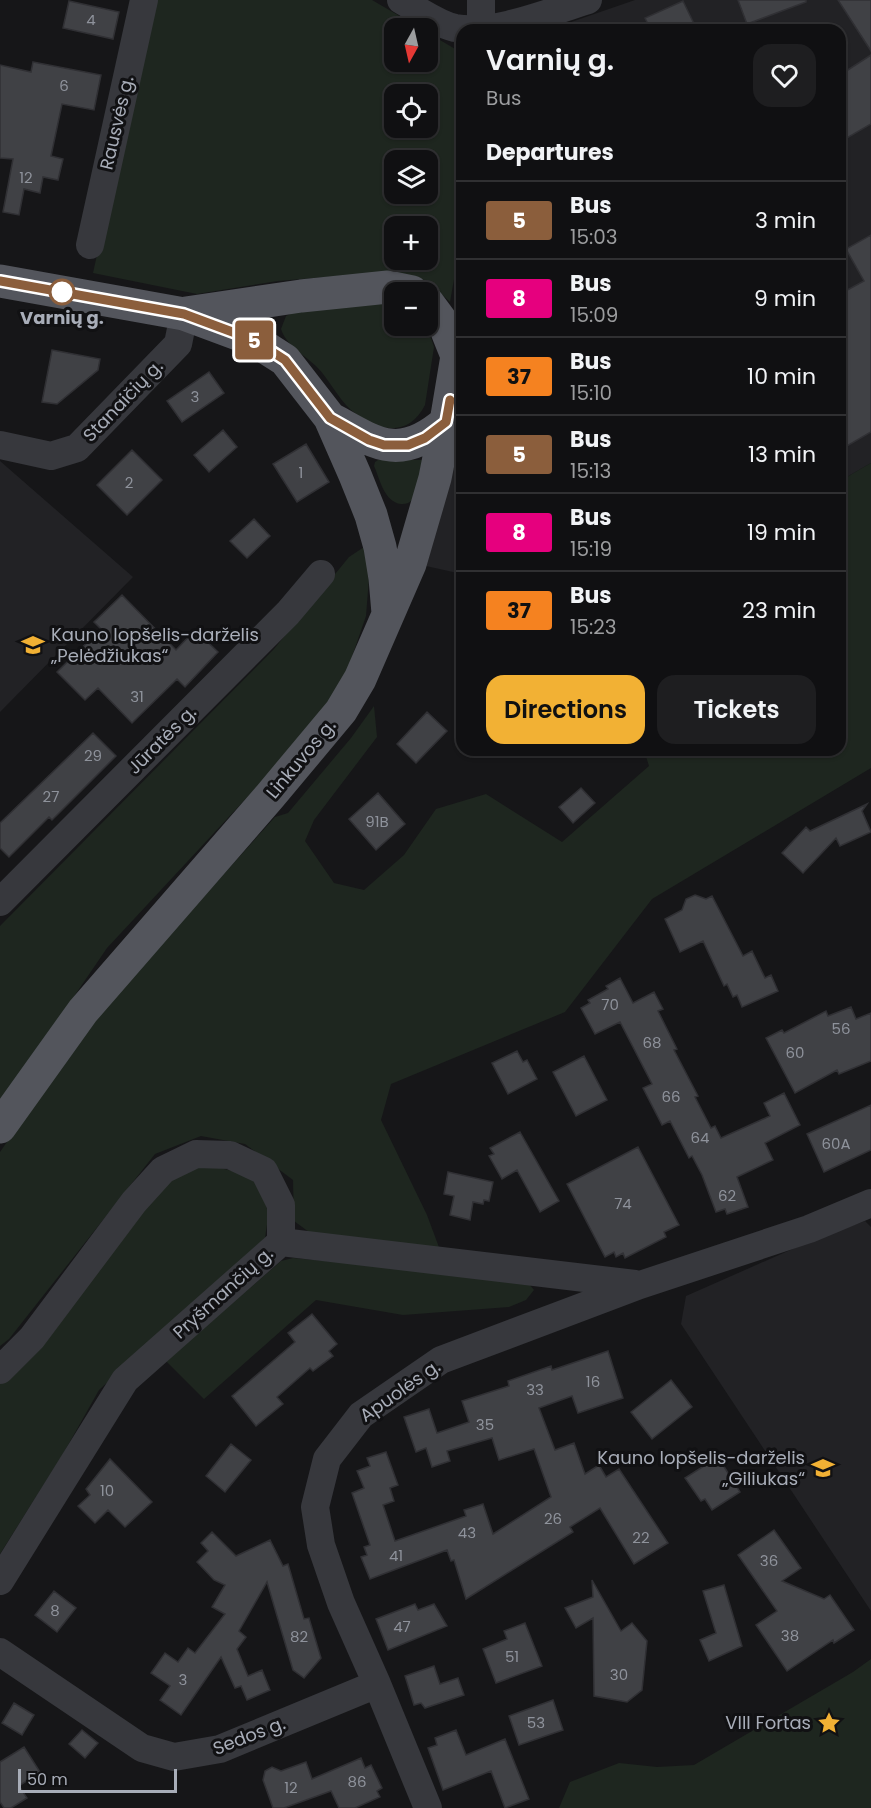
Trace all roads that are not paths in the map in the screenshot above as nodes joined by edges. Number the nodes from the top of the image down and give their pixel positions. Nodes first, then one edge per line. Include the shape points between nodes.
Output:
1 (144, 0) edge
2 (401, 0) edge
3 (481, 0) edge
4 (588, 0) edge
5 (481, 24) edge
6 (503, 24) edge
7 (456, 28) edge
8 (90, 245) dead end
9 (0, 281) edge
10 (384, 286) edge
11 (301, 296) junction
12 (184, 314) junction
13 (438, 316) edge
14 (456, 354) edge
15 (285, 360) junction
16 (456, 362) edge
17 (330, 418) junction
18 (446, 422) junction
19 (0, 445) edge
20 (321, 574) dead end
21 (388, 616) junction
22 (0, 902) edge
23 (0, 1127) edge
24 (871, 1203) edge
25 (281, 1242) junction
26 (640, 1285) junction
27 (0, 1370) edge
28 (0, 1581) edge
29 (0, 1652) edge
30 (377, 1684) junction
31 (428, 1808) edge

1 - 8 street, Rausvės g.
2 - 7 street
3 - 5 street
4 - 6 street
9 - 12 main road
10 - 11 main road
11 - 12 main road
11 - 15 main road via 285,306 273,323 274,344
12 - 15 main road via 254,340
12 - 19 street, Stanaičių g. via 178,344 77,448 51,456
13 - 14 main road
15 - 17 main road
16 - 18 main road, Linkuvos g.
17 - 18 main road via 384,445 408,445
17 - 21 main road via 371,515 385,578
18 - 21 main road, Linkuvos g. via 419,536
20 - 22 street, Jūratės g. via 288,613
21 - 23 main road, Linkuvos g. via 341,711 83,1011
24 - 26 street, Apuolės g.
25 - 26 street, Pryšmančių g.
25 - 27 street via 281,1205 264,1171 230,1155 196,1154 163,1170 134,1202 32,1338
25 - 28 street, Pryšmančių g. via 125,1380
26 - 30 street, Apuolės g. via 441,1360 361,1415 327,1459 315,1507 321,1545 341,1603
29 - 30 street, Sedos g. via 142,1748 174,1757 220,1749
30 - 31 street, Apuolės g.

